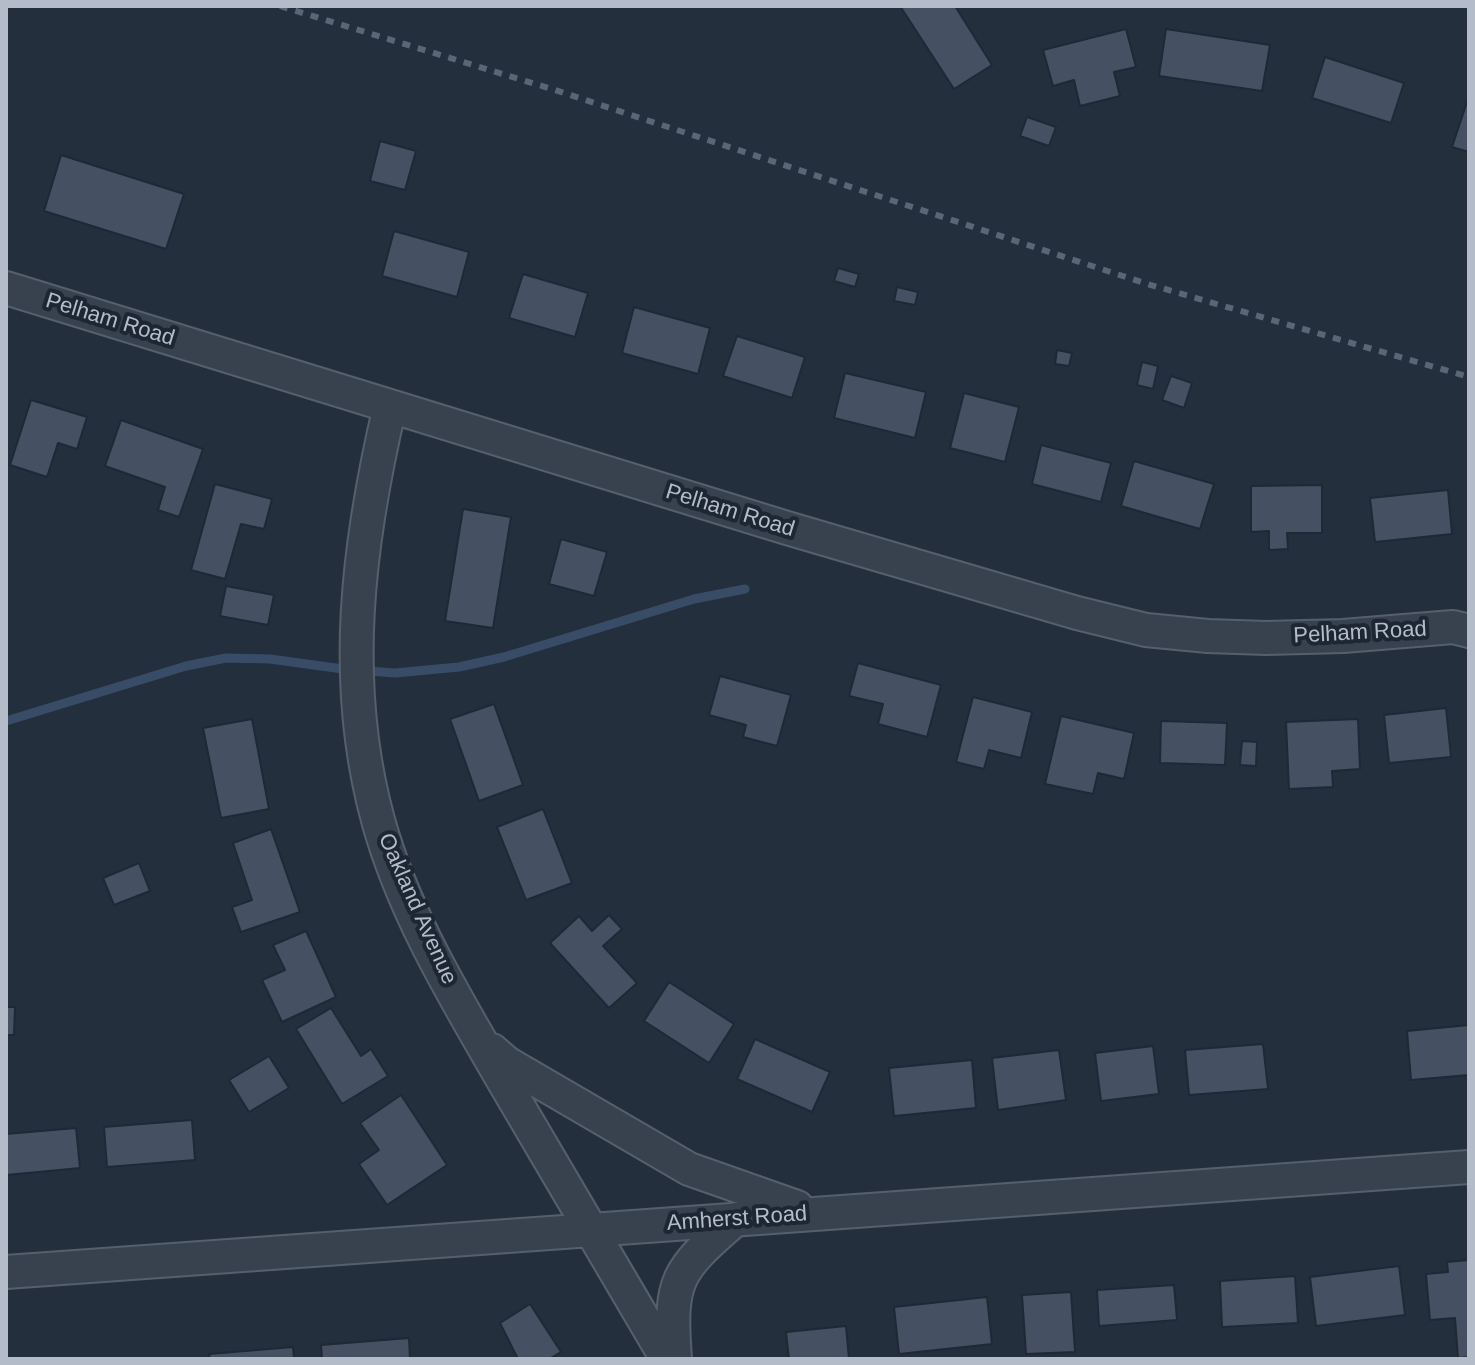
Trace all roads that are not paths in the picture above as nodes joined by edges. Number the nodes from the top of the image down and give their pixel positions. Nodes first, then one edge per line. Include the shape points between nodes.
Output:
1 (6, 288) edge
2 (390, 406) junction
3 (1469, 631) edge
4 (479, 1040) junction
5 (1469, 1167) edge
6 (820, 1213) junction
7 (736, 1219) junction
8 (591, 1229) junction
9 (6, 1272) edge
10 (667, 1359) edge
11 (675, 1359) edge

1 - 2 street, Pelham Road
2 - 3 street, Pelham Road via 802,533 1146,630 1266,638 1453,627
2 - 4 street, Oakland Avenue via 370,491 359,584 355,655 362,740 378,819 399,880
4 - 6 street via 507,1063 689,1169
4 - 8 street, Oakland Avenue
5 - 6 street, Amherst Road
6 - 7 street, Amherst Road
7 - 8 street, Amherst Road
7 - 11 street via 681,1273 673,1295
8 - 9 street, Amherst Road
8 - 10 street, Oakland Avenue

